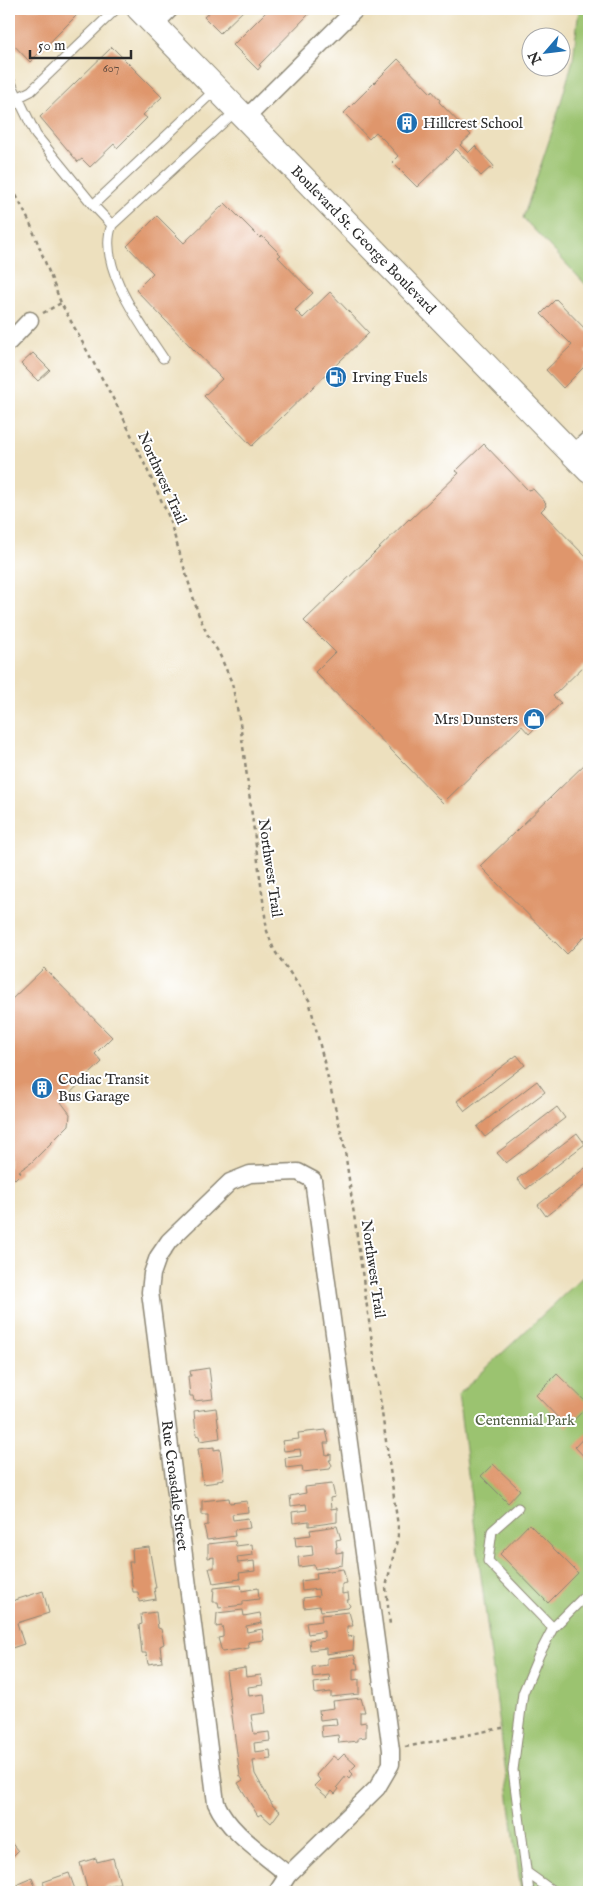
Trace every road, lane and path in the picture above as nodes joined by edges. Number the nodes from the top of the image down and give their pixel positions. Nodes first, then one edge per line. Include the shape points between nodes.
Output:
1 (116, 9) edge
2 (356, 9) edge
3 (154, 14) edge
4 (9, 79) edge
5 (216, 89) junction
6 (17, 98) junction
7 (241, 114) junction
8 (9, 181) edge
9 (93, 205) junction
10 (112, 225) junction
11 (61, 303) junction
12 (30, 320) joint
13 (9, 342) edge
14 (163, 358) dead end
15 (581, 446) edge
16 (589, 471) edge
17 (518, 1508) dead end
18 (386, 1587) dead end
19 (589, 1592) edge
20 (553, 1628) junction
21 (519, 1725) junction
22 (398, 1748) junction
23 (526, 1872) junction
24 (288, 1875) junction
25 (277, 1892) edge
26 (529, 1892) edge
27 (554, 1892) edge

1 - 6 lane via 31,91
2 - 7 street
3 - 5 main road, Boulevard St. George Boulevard
4 - 6 lane
5 - 7 main road, Boulevard St. George Boulevard
5 - 9 lane
6 - 9 lane via 36,135
7 - 10 lane
7 - 15 main road, Boulevard St. George Boulevard
8 - 11 path, Northwest Trail via 30,223
9 - 10 lane
10 - 14 lane via 108,248 113,272 138,320
11 - 12 path
11 - 18 path, Northwest Trail via 122,415 168,515 198,612 232,682 267,931 274,950 309,1000 344,1144 398,1526
12 - 13 street
15 - 16 main road, Boulevard St. George Boulevard
17 - 20 lane via 492,1531 488,1561
19 - 20 lane
20 - 21 lane via 523,1693
21 - 22 path
21 - 23 lane via 513,1770
22 - 24 street via 377,1788
22 - 24 street, Rue Croasdale Street via 313,1180 298,1172 250,1174 230,1182 169,1241 158,1257 150,1292 216,1803 230,1826
23 - 26 lane
23 - 27 lane
24 - 25 street

